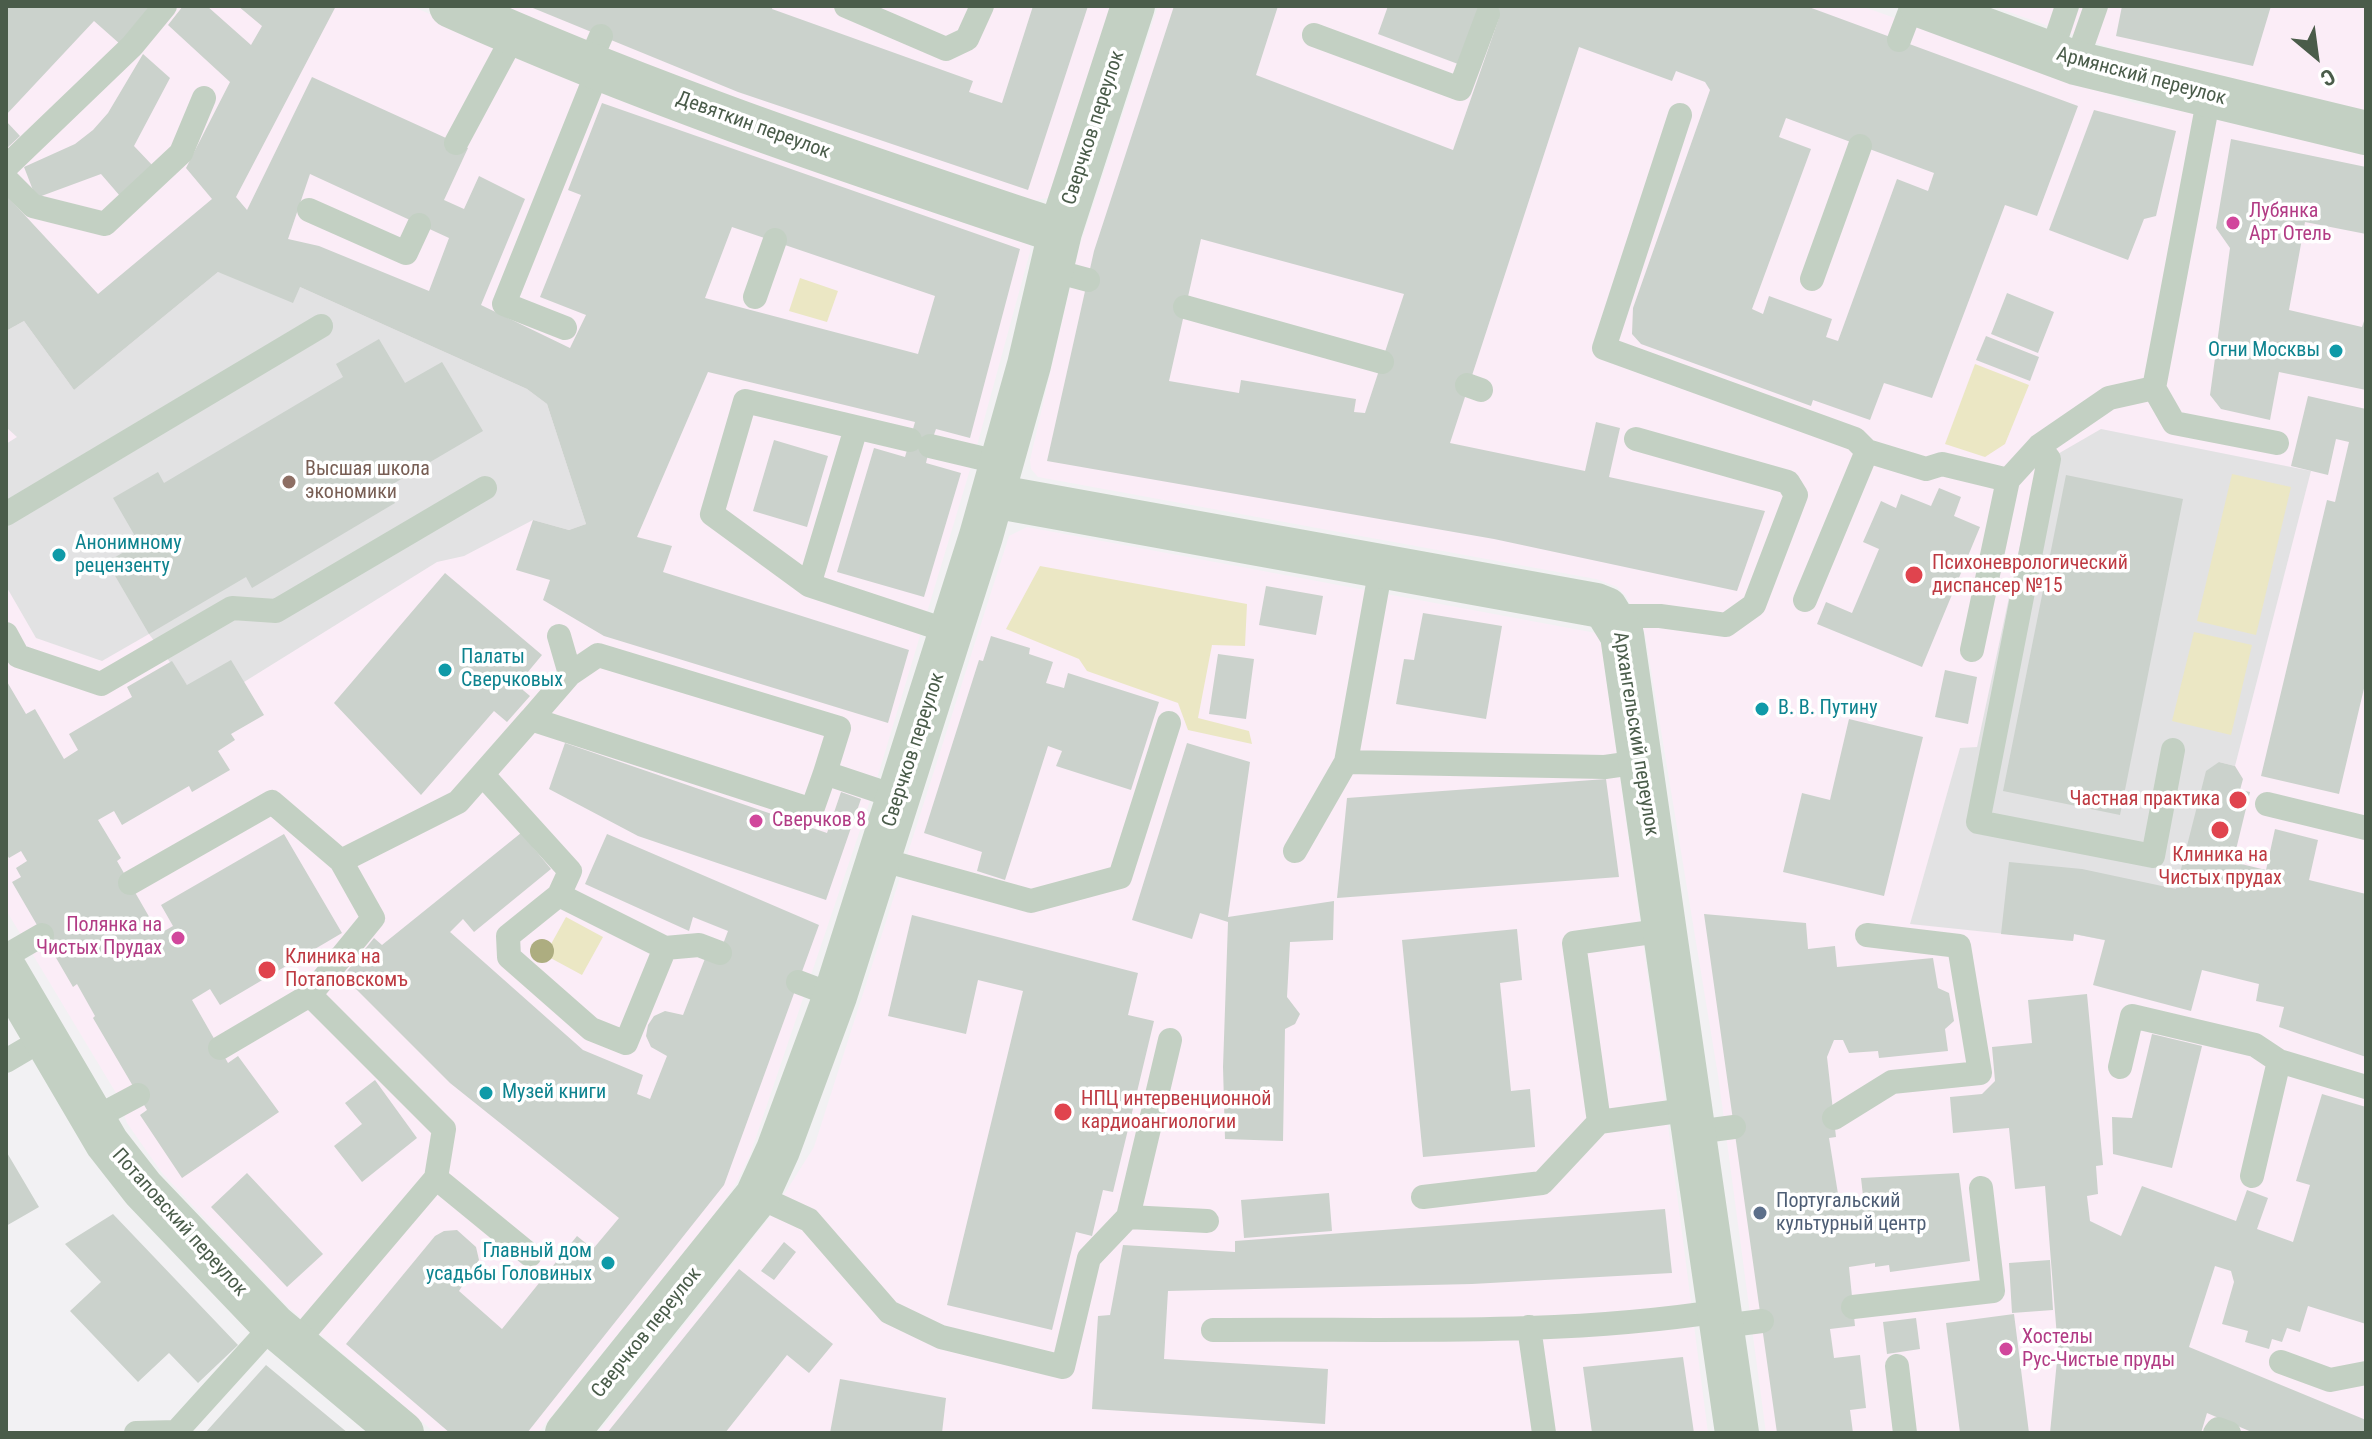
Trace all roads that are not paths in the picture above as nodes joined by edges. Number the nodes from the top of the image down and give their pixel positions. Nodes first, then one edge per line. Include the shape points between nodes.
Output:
1 (165, 6) edge
2 (451, 6) edge
3 (846, 6) edge
4 (982, 6) edge
5 (1133, 6) edge
6 (1912, 6) edge
7 (2067, 6) edge
8 (2096, 6) edge
9 (1488, 14) dead end
10 (1910, 23) edge
11 (514, 35) junction
12 (1314, 35) dead end
13 (596, 57) junction
14 (2063, 59) junction
15 (2209, 96) junction
16 (204, 98) dead end
17 (1680, 115) dead end
18 (2366, 133) edge
19 (456, 143) dead end
20 (1860, 146) dead end
21 (6, 167) edge
22 (6, 179) edge
23 (309, 210) dead end
24 (419, 225) dead end
25 (775, 240) dead end
26 (1066, 260) junction
27 (1812, 279) dead end
28 (755, 297) dead end
29 (1185, 307) dead end
30 (321, 326) dead end
31 (565, 328) dead end
32 (1382, 362) dead end
33 (2154, 388) junction
34 (856, 428) junction
35 (1636, 439) dead end
36 (2277, 443) dead end
37 (2039, 446) junction
38 (1867, 451) junction
39 (997, 480) junction
40 (2008, 480) junction
41 (485, 488) dead end
42 (6, 514) edge
43 (1381, 567) junction
44 (809, 585) junction
45 (1805, 600) dead end
46 (1612, 616) junction
47 (951, 632) junction
48 (6, 634) edge
49 (559, 636) dead end
50 (1972, 650) dead end
51 (570, 674) junction
52 (531, 719) junction
53 (1169, 723) dead end
54 (2173, 750) dead end
55 (1346, 762) junction
56 (1640, 762) junction
57 (825, 773) junction
58 (483, 775) junction
59 (900, 798) junction
60 (2267, 804) dead end
61 (2366, 828) edge
62 (1295, 851) dead end
63 (879, 859) junction
64 (341, 861) junction
65 (130, 883) dead end
66 (559, 895) junction
67 (1666, 930) junction
68 (42, 935) dead end
69 (1867, 935) dead end
70 (665, 948) junction
71 (720, 953) dead end
72 (6, 956) edge
73 (6, 971) edge
74 (310, 995) junction
75 (45, 1038) junction
76 (1170, 1040) dead end
77 (220, 1048) dead end
78 (6, 1061) edge
79 (2279, 1061) junction
80 (2120, 1067) dead end
81 (2366, 1087) edge
82 (138, 1095) dead end
83 (1834, 1118) dead end
84 (93, 1119) junction
85 (1599, 1122) junction
86 (1707, 1123) junction
87 (2252, 1176) dead end
88 (436, 1178) junction
89 (1981, 1188) dead end
90 (757, 1196) junction
91 (1423, 1197) dead end
92 (1128, 1217) junction
93 (1207, 1221) dead end
94 (530, 1255) dead end
95 (1853, 1307) dead end
96 (1735, 1319) junction
97 (1529, 1327) junction
98 (1213, 1330) dead end
99 (284, 1334) junction
100 (2281, 1362) dead end
101 (1897, 1366) dead end
102 (2366, 1373) edge
103 (136, 1433) edge
104 (402, 1433) edge
105 (567, 1433) edge
106 (1544, 1433) edge
107 (1737, 1433) edge
108 (1905, 1433) edge
109 (2215, 1433) edge
110 (2229, 1433) edge

1 - 21 lane via 132,46
2 - 11 street, Девяткин переулок
3 - 4 lane via 946,49 967,39
5 - 26 street, Сверчков переулок
6 - 10 lane
7 - 14 lane
8 - 14 lane
9 - 12 lane via 1460,89
10 - 14 street, Армянский переулок
11 - 13 street, Девяткин переулок
11 - 19 lane
13 - 26 street, Девяткин переулок via 804,156
13 - 31 lane via 504,304
14 - 15 street, Армянский переулок
15 - 18 street, Армянский переулок
15 - 33 lane
16 - 22 lane via 181,153 105,224 33,206
17 - 38 lane via 1604,348 1855,439
20 - 27 lane
23 - 24 lane via 406,253
25 - 28 lane
26 - 39 street, Сверчков переулок
29 - 32 lane
30 - 42 lane
33 - 36 lane via 2174,423
33 - 37 lane via 2109,398
34 - 39 lane via 920,443
34 - 44 lane
34 - 44 lane via 745,401 712,514
35 - 46 lane via 1788,482 1796,495 1754,605 1726,625
37 - 40 lane
37 - 54 lane via 2049,459 1978,822 2153,856
38 - 40 lane via 1926,469 1942,464
38 - 45 lane
39 - 43 street, Архангельский переулок
39 - 47 street, Сверчков переулок
40 - 50 lane
41 - 48 lane via 276,611 232,608 101,684 18,656
43 - 46 street, Архангельский переулок via 1596,605
43 - 55 lane
44 - 47 lane
46 - 56 street, Архангельский переулок via 1622,635
47 - 59 street, Сверчков переулок
49 - 51 lane
51 - 52 lane
51 - 57 lane via 598,655 839,728
52 - 57 lane via 812,810
52 - 58 lane
53 - 63 lane via 1120,877 1031,901
55 - 56 lane via 1605,767
55 - 62 lane
56 - 67 street, Архангельский переулок
57 - 59 lane
58 - 64 lane via 458,802
58 - 66 lane via 570,871
59 - 63 street, Сверчков переулок
60 - 61 lane
63 - 90 street, Сверчков переулок via 816,989 778,1150
64 - 65 lane via 272,802
64 - 74 lane via 373,918
66 - 70 lane
66 - 70 lane via 508,936 509,957 591,1029 626,1043
67 - 85 lane via 1574,943
67 - 86 street, Архангельский переулок
68 - 72 lane
69 - 83 lane via 1959,946 1980,1073 1892,1082
70 - 71 lane via 699,945
73 - 75 street, Потаповский переулок
74 - 77 lane
74 - 88 lane via 444,1129
75 - 78 lane
75 - 84 street, Потаповский переулок
76 - 92 lane
79 - 80 lane via 2255,1045 2132,1016
79 - 81 lane
79 - 87 lane
82 - 84 lane
84 - 99 street, Потаповский переулок via 143,1189
85 - 86 lane
85 - 91 lane via 1542,1183
86 - 96 street, Архангельский переулок
88 - 94 lane
88 - 99 lane
89 - 95 lane via 1993,1291
90 - 92 lane via 809,1220 889,1312 941,1337 1063,1367 1089,1258
90 - 105 street, Сверчков переулок
92 - 93 lane
96 - 97 lane
96 - 107 street, Архангельский переулок
97 - 98 lane
97 - 106 lane
99 - 103 lane via 176,1432
99 - 104 street, Потаповский переулок
100 - 102 lane via 2330,1380
101 - 108 lane
109 - 110 lane

